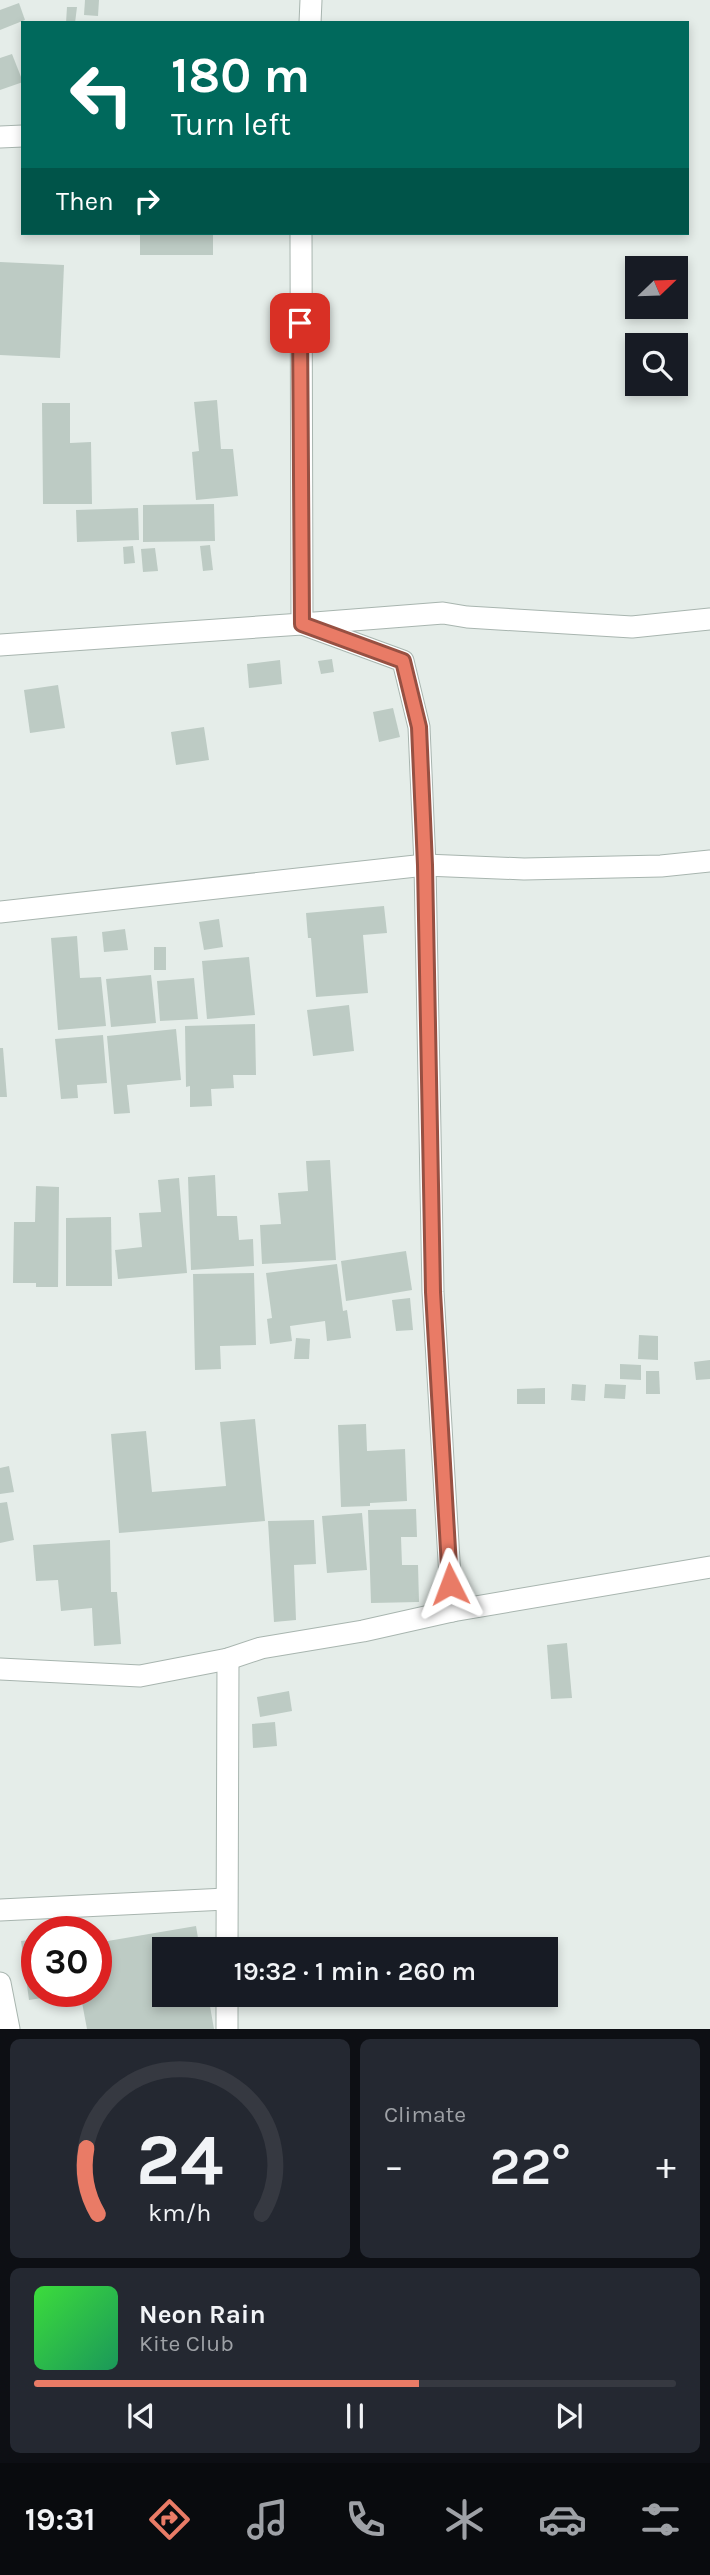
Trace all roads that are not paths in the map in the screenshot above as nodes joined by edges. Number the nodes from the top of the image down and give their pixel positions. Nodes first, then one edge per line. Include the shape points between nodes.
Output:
1 (311, 0) edge
2 (310, 21) edge
3 (21, 136) edge
4 (0, 137) edge
5 (301, 235) edge
6 (710, 619) edge
7 (302, 624) junction
8 (0, 645) edge
9 (710, 860) edge
10 (425, 865) junction
11 (0, 912) edge
12 (710, 1567) edge
13 (452, 1611) junction
14 (228, 1658) junction
15 (0, 1669) edge
16 (226, 1899) junction
17 (0, 1910) edge
18 (226, 1937) edge
19 (0, 1983) edge
20 (227, 2007) edge
21 (9, 2029) edge
22 (227, 2029) edge

1 - 2 street
3 - 4 street
5 - 7 street
6 - 7 street via 632,627 443,613
7 - 8 street
7 - 10 street via 403,661 419,727
9 - 10 street via 538,869
10 - 11 street
10 - 13 street via 433,1292
12 - 13 street
13 - 14 street
14 - 15 street via 141,1676
14 - 16 street
16 - 17 street
16 - 18 street
19 - 21 street
20 - 22 street

